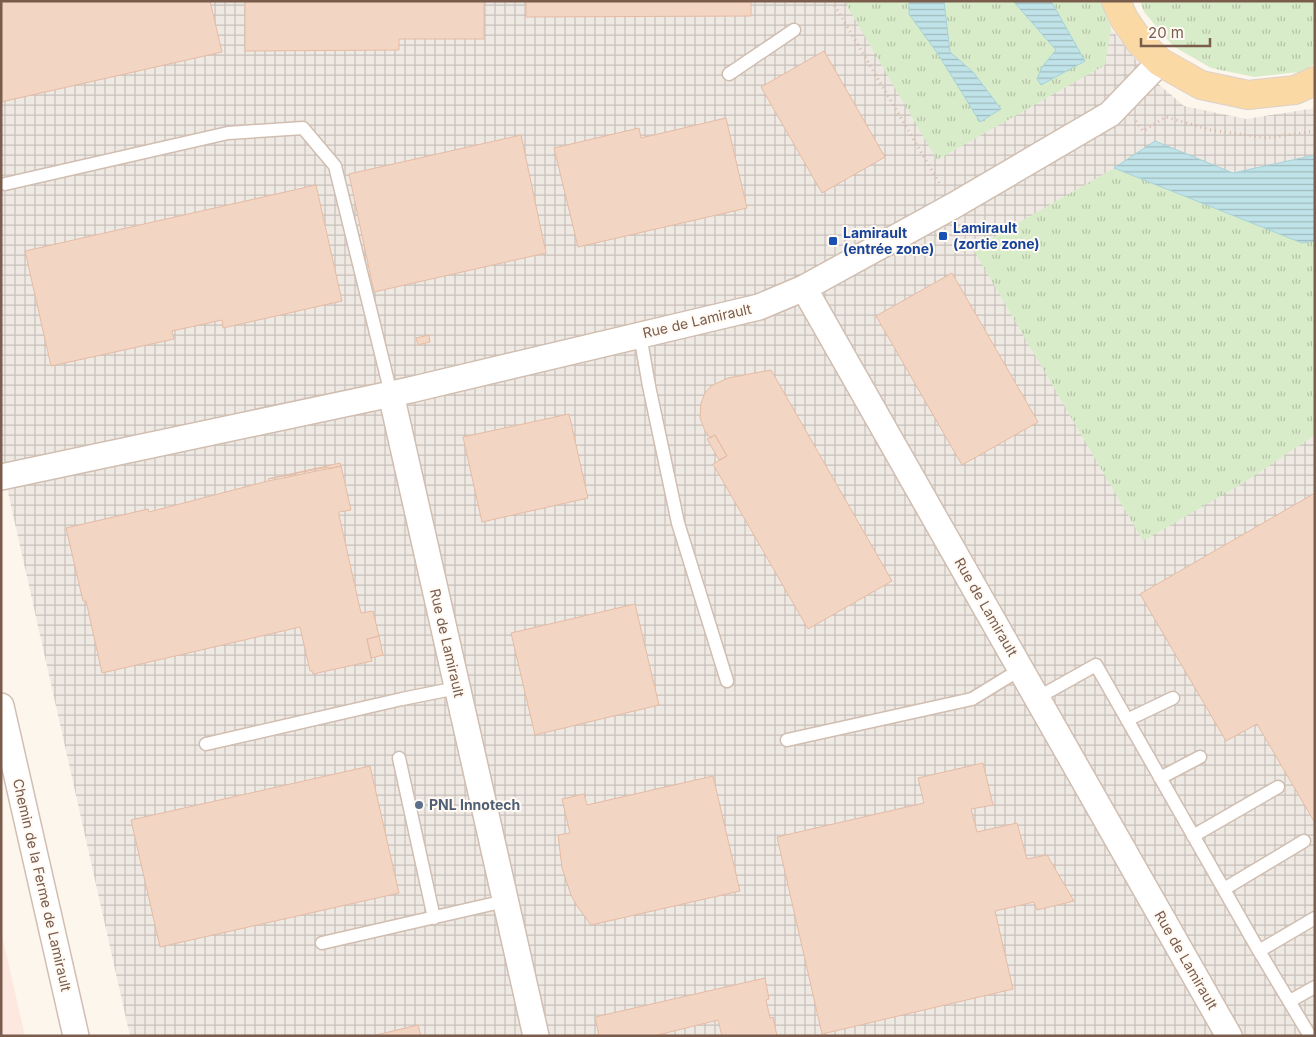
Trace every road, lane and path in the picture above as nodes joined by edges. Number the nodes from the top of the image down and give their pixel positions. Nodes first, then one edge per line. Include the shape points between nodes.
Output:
1 (832, 1) edge
2 (1116, 1) edge
3 (794, 30) dead end
4 (1160, 62) junction
5 (729, 74) dead end
6 (1315, 81) edge
7 (1123, 99) junction
8 (1315, 131) edge
9 (5, 184) dead end
10 (953, 206) junction
11 (804, 288) junction
12 (640, 335) junction
13 (391, 394) junction
14 (1, 476) edge
15 (1021, 669) junction
16 (727, 681) dead end
17 (457, 688) junction
18 (1037, 698) junction
19 (1173, 698) dead end
20 (1, 706) edge
21 (1127, 720) junction
22 (787, 740) dead end
23 (206, 744) dead end
24 (1200, 757) dead end
25 (399, 758) dead end
26 (1160, 778) junction
27 (1278, 787) dead end
28 (1193, 836) junction
29 (1304, 841) dead end
30 (1224, 889) junction
31 (506, 901) junction
32 (434, 918) junction
33 (1315, 918) edge
34 (322, 943) dead end
35 (1259, 951) junction
36 (1315, 987) edge
37 (1290, 1002) junction
38 (76, 1036) edge
39 (536, 1036) edge
40 (1229, 1036) edge
41 (1310, 1036) edge

1 - 10 path
2 - 4 main road via 1140,42
3 - 5 lane
4 - 6 main road via 1201,86 1248,95 1295,90
4 - 7 street
7 - 8 path via 1143,132 1166,117 1211,130 1267,138
7 - 10 street via 1110,114
9 - 13 lane via 228,133 303,128 335,166
10 - 11 street
11 - 12 street, Rue de Lamirault via 759,307
11 - 15 street, Rue de Lamirault
12 - 13 street, Rue de Lamirault
12 - 16 lane via 678,524
13 - 14 street
13 - 17 street, Rue de Lamirault
15 - 18 street, Rue de Lamirault
15 - 22 lane via 972,699
17 - 23 lane
17 - 31 street, Rue de Lamirault
18 - 21 lane via 1096,665
18 - 40 street, Rue de Lamirault
19 - 21 lane
20 - 38 street, Chemin de la Ferme de Lamirault
21 - 26 lane
24 - 26 lane
25 - 32 lane
26 - 28 lane
27 - 28 lane
28 - 30 lane
29 - 30 lane
30 - 35 lane
31 - 32 lane
31 - 39 street, Rue de Lamirault
32 - 34 lane
33 - 35 lane
35 - 37 lane
36 - 37 lane
37 - 41 lane

